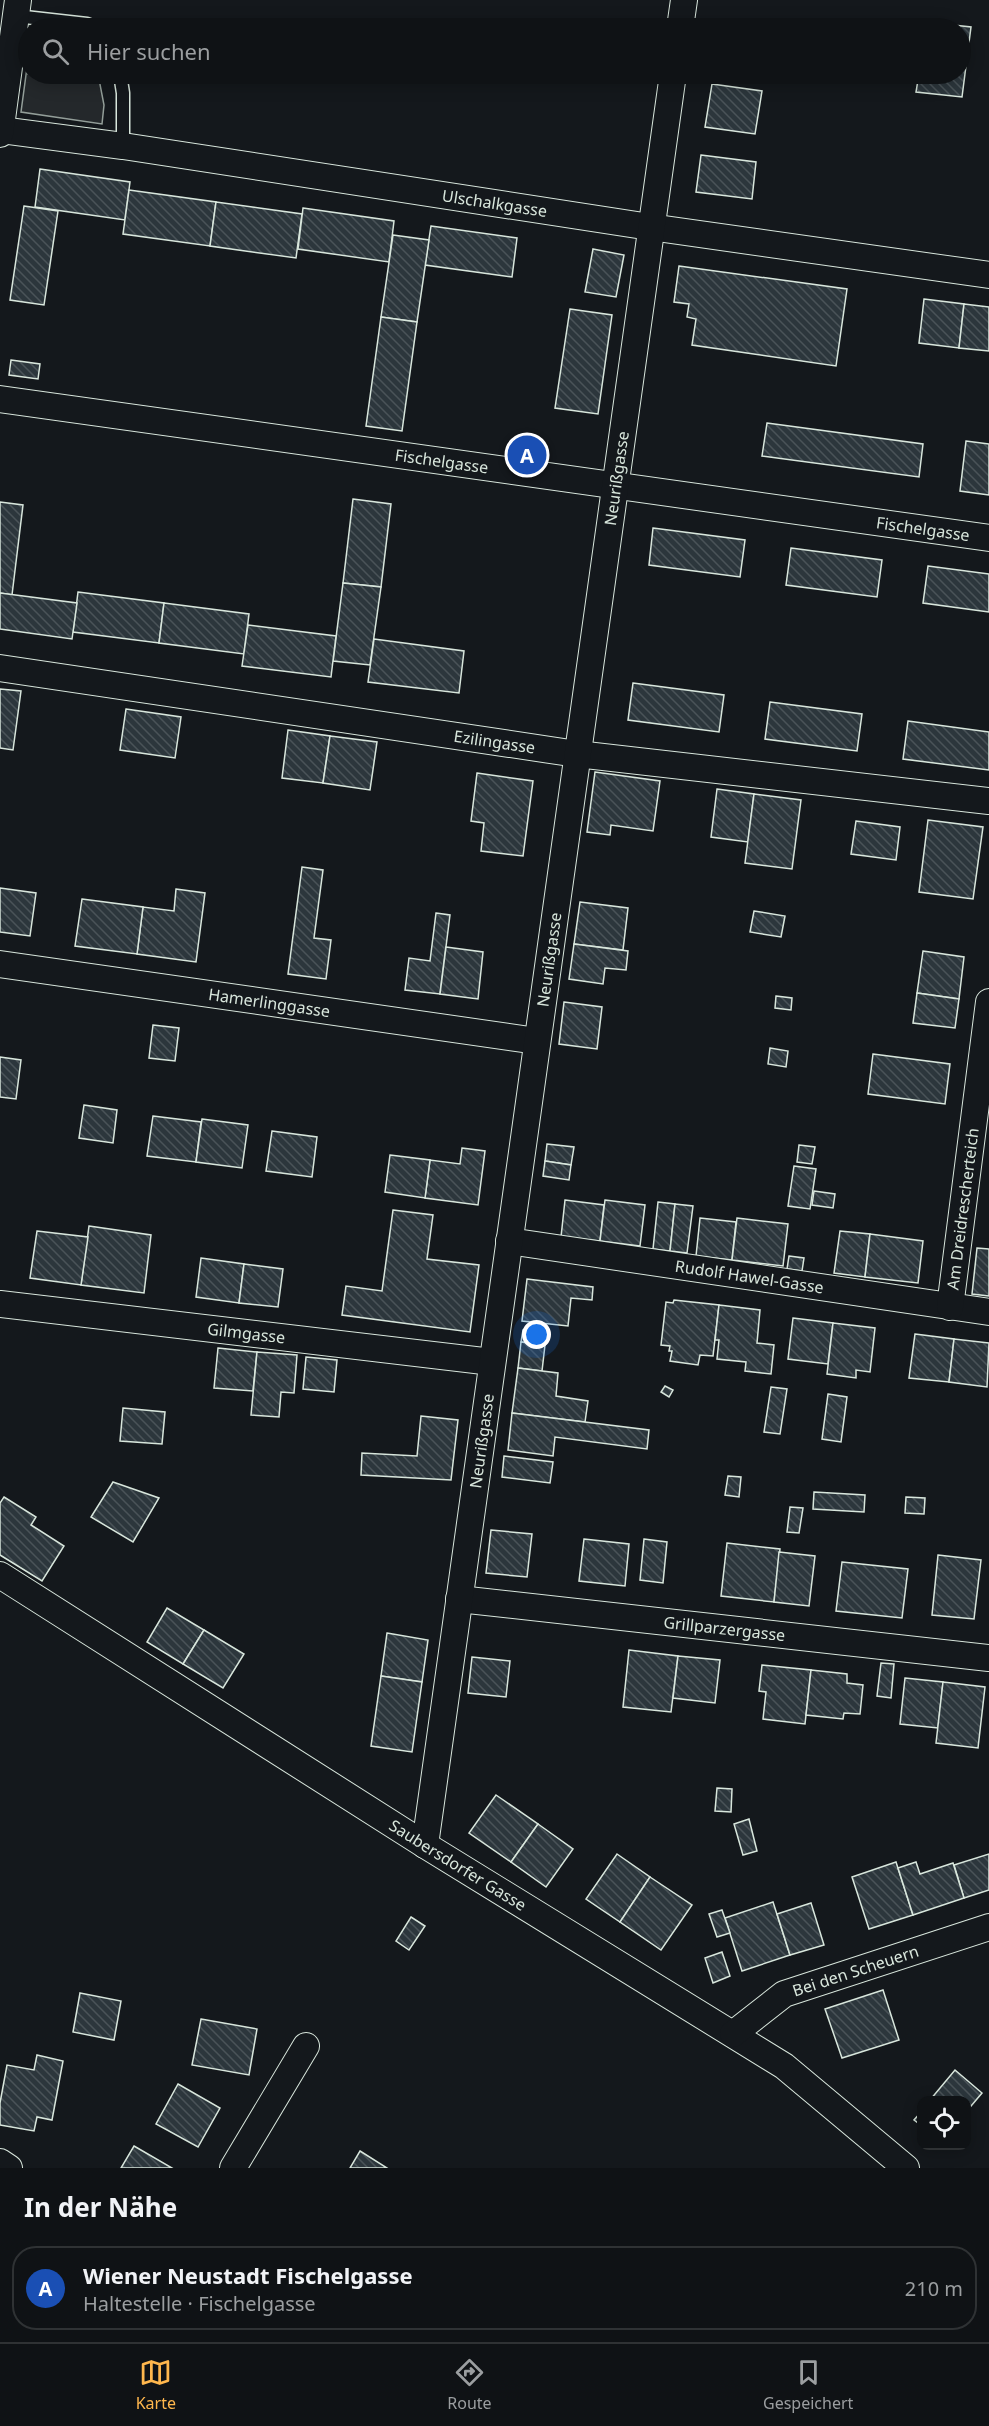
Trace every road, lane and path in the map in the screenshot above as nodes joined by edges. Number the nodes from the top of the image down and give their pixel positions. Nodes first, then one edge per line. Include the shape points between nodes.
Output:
1 (684, 0) edge
2 (17, 8) edge
3 (61, 18) edge
4 (681, 18) edge
5 (122, 84) edge
6 (671, 84) edge
7 (0, 130) edge
8 (0, 135) edge
9 (123, 146) junction
10 (650, 227) junction
11 (989, 275) edge
12 (0, 399) edge
13 (614, 484) junction
14 (989, 538) edge
15 (0, 668) edge
16 (577, 754) junction
17 (989, 801) edge
18 (0, 964) edge
19 (989, 1002) edge
20 (537, 1041) junction
21 (509, 1241) junction
22 (0, 1304) edge
23 (950, 1307) junction
24 (989, 1312) edge
25 (492, 1362) junction
26 (0, 1575) edge
27 (459, 1599) junction
28 (989, 1658) edge
29 (425, 1845) junction
30 (989, 1927) edge
31 (733, 2034) junction
32 (306, 2046) dead end
33 (0, 2162) edge
34 (9, 2168) edge
35 (233, 2168) edge
36 (906, 2168) edge

1 - 4 street
2 - 3 lane
2 - 7 street
5 - 9 lane
6 - 10 street, Neurißgasse
7 - 8 street
7 - 9 street, Ulschalkgasse
9 - 10 street, Ulschalkgasse
10 - 11 street, Ulschalkgasse
10 - 13 street, Neurißgasse
12 - 13 street, Fischelgasse
13 - 14 street, Fischelgasse
13 - 16 street, Neurißgasse
15 - 16 street, Ezilingasse
16 - 17 street, Ezilingasse
16 - 20 street, Neurißgasse
18 - 20 street, Hamerlinggasse
19 - 23 street, Am Dreidrescherteich
20 - 21 street, Neurißgasse
21 - 23 street, Rudolf Hawel-Gasse
21 - 25 street, Neurißgasse
22 - 25 street, Gilmgasse
23 - 24 street, Rudolf Hawel-Gasse
25 - 27 street, Neurißgasse
26 - 29 street, Saubersdorfer Gasse
27 - 28 street, Grillparzergasse
27 - 29 street, Neurißgasse
29 - 31 street, Saubersdorfer Gasse
30 - 31 street, Bei den Scheuern via 784,1994
31 - 36 street, Saubersdorfer Gasse via 784,2066
32 - 35 street
33 - 34 street

